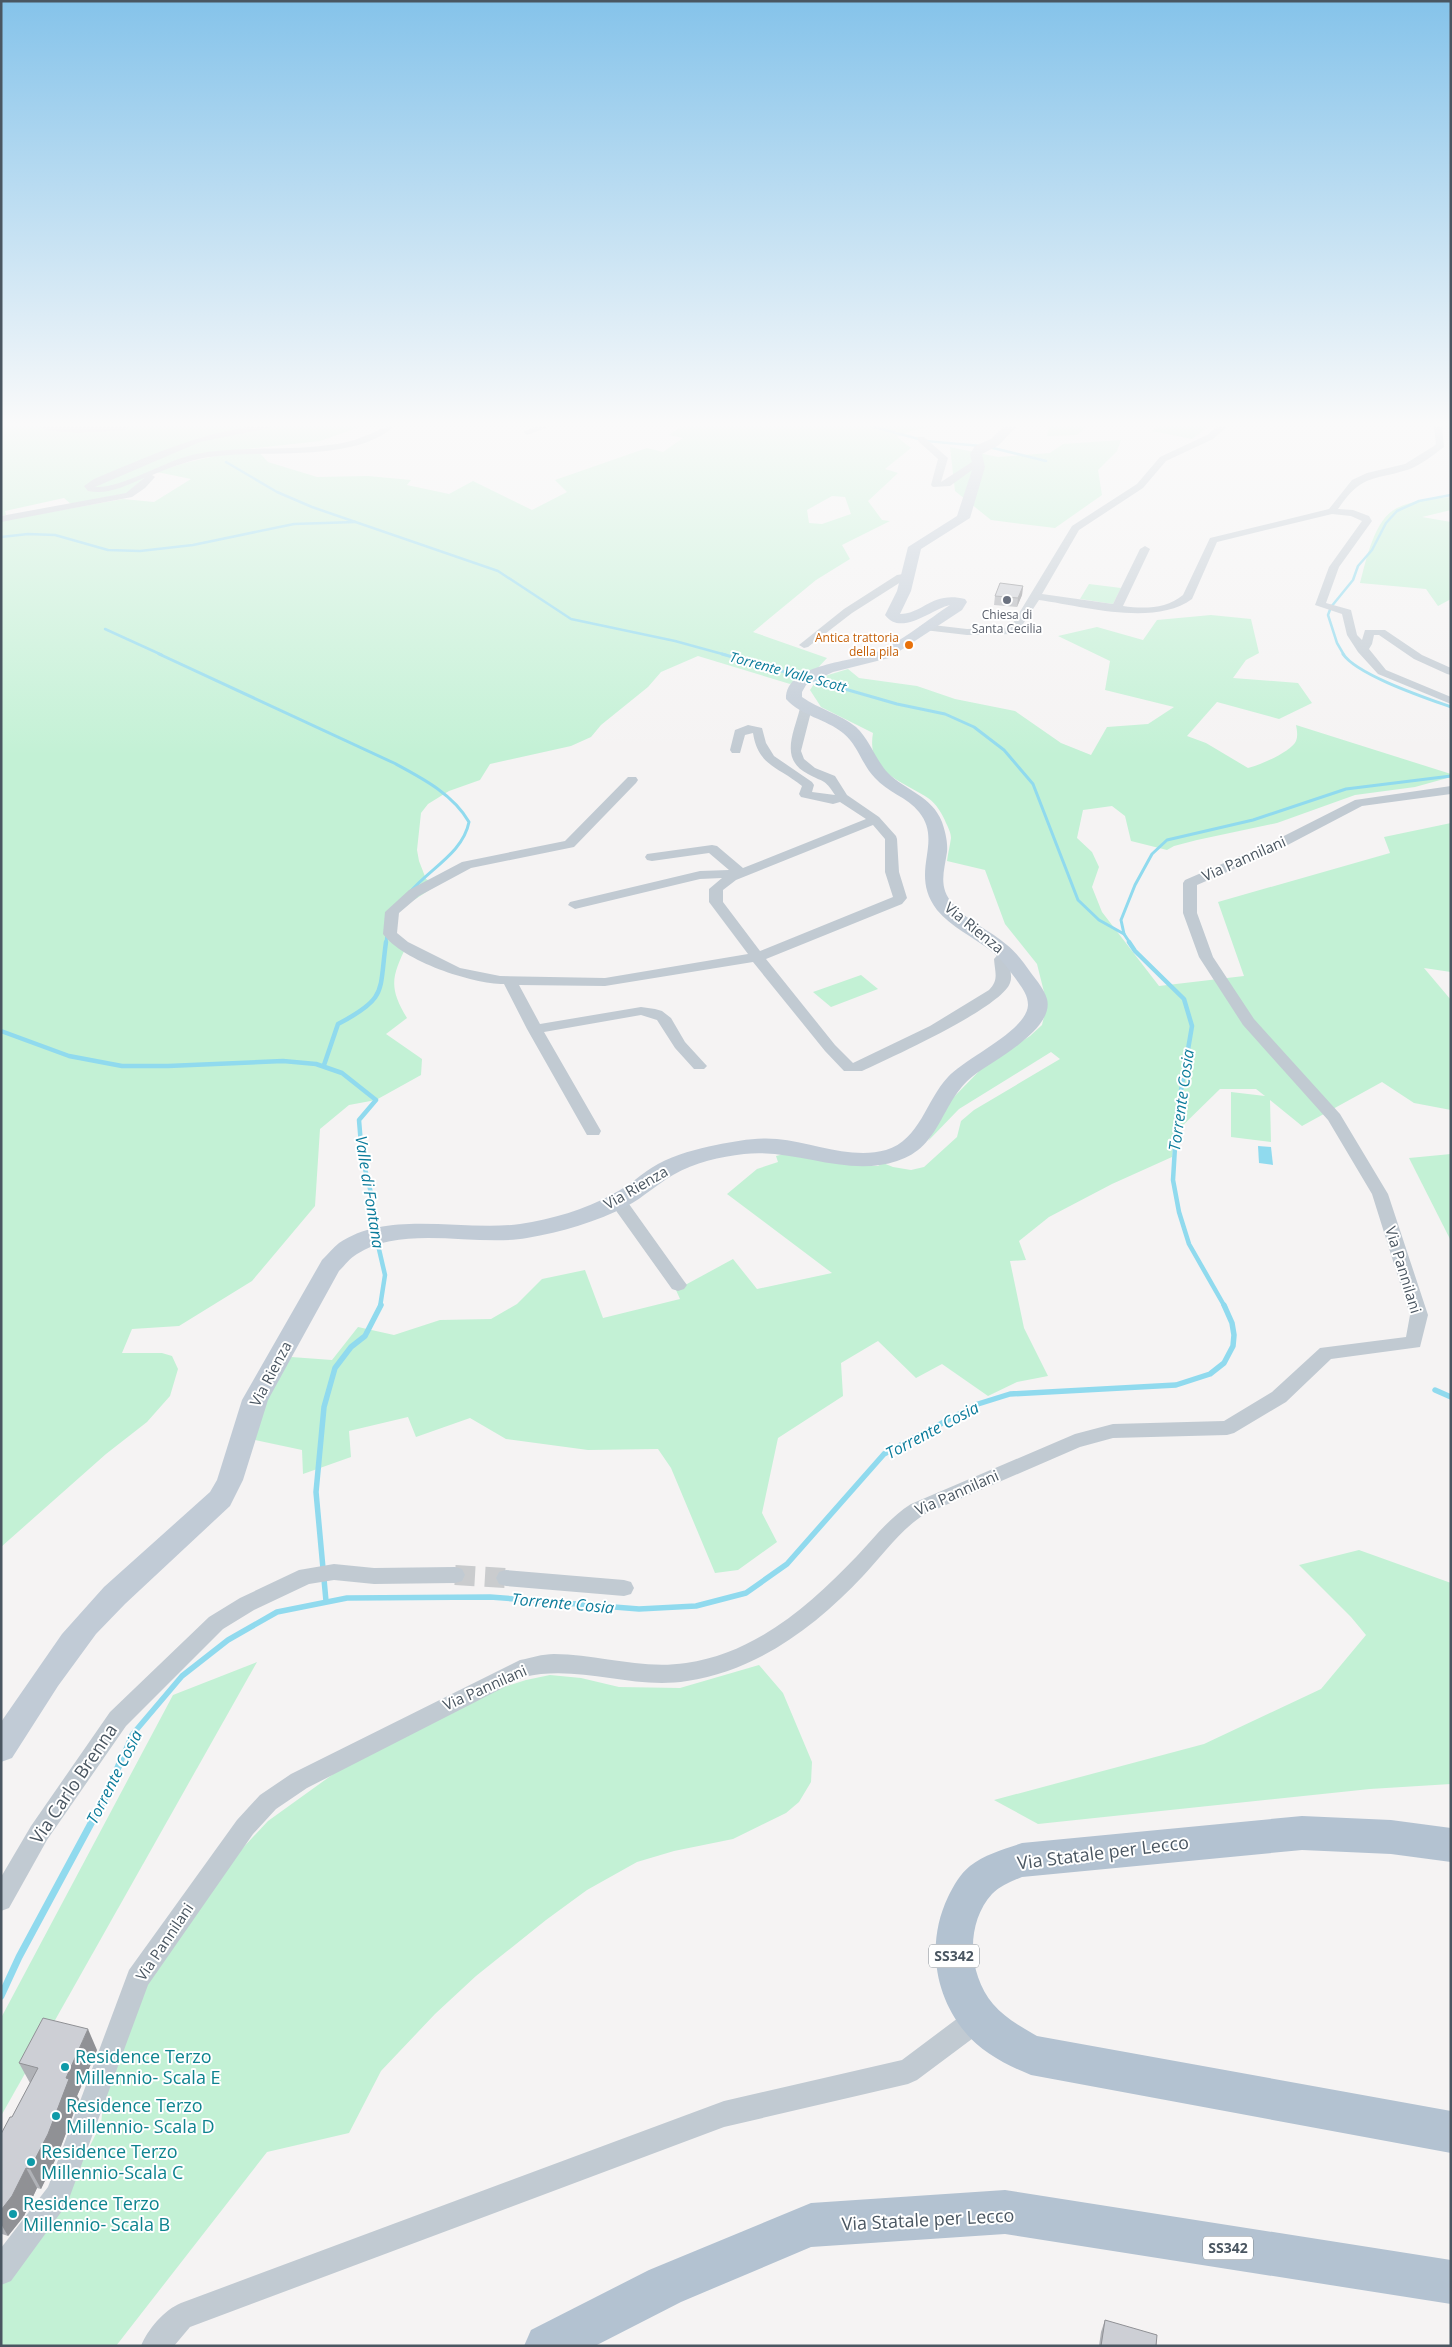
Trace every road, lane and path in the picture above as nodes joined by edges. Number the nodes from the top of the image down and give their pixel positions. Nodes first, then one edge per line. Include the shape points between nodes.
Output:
1 (931, 537) edge
2 (1070, 537) edge
3 (1227, 537) edge
4 (1356, 537) edge
5 (1145, 548) dead end
6 (909, 576) junction
7 (1036, 596) junction
8 (1117, 608) junction
9 (924, 627) junction
10 (804, 645) dead end
11 (1362, 650) junction
12 (1451, 672) edge
13 (1451, 701) edge
14 (806, 708) junction
15 (736, 750) dead end
16 (632, 780) dead end
17 (1451, 790) edge
18 (842, 797) junction
19 (875, 820) junction
20 (652, 856) dead end
21 (741, 874) junction
22 (575, 905) dead end
23 (1006, 954) junction
24 (757, 957) junction
25 (511, 980) junction
26 (534, 1029) junction
27 (699, 1066) dead end
28 (593, 1131) dead end
29 (618, 1201) junction
30 (678, 1286) dead end
31 (455, 1575) tunnel mouth
32 (506, 1578) tunnel mouth
33 (624, 1588) dead end
34 (1, 1749) edge
35 (1451, 1845) edge
36 (1, 1900) edge
37 (978, 2018) junction
38 (1451, 2132) edge
39 (1, 2271) edge
40 (1451, 2282) edge
41 (155, 2346) edge
42 (547, 2346) edge

1 - 6 street via 918,544
2 - 7 street
3 - 8 street via 1213,540 1188,597 1180,603 1155,611
4 - 11 street via 1334,567 1320,605 1347,612 1352,635
5 - 8 street
6 - 9 street via 892,615 896,618 910,617 945,601 960,602
6 - 10 street via 901,577 848,611
7 - 8 street
7 - 9 street via 1016,628 1009,632
9 - 14 street via 884,655 828,669 800,682 794,699
11 - 12 street via 1369,632 1380,632 1418,657
11 - 13 street via 1382,672
14 - 18 street via 795,752 798,760 811,771 831,780
14 - 23 street, Via Rienza via 835,719 851,731 877,771 919,800 930,817 939,848 931,874 934,890 944,907
15 - 18 street via 739,733 748,729 758,730 763,753 808,785 805,794 833,800
16 - 25 street via 569,844 467,865 414,893 392,912 390,934 403,945 456,972
17 - 39 street, Via Pannilani via 1359,803 1275,846 1190,883 1190,913 1206,957 1248,1022 1334,1116 1380,1194 1419,1315 1414,1342 1326,1353 1278,1398 1227,1428 1113,1431 1075,1441 918,1509 905,1517 820,1607 786,1634 723,1665 683,1674 651,1674 553,1662 520,1669 299,1781 268,1802 245,1827 138,1978 58,2196
18 - 19 street
19 - 21 street
19 - 24 street via 891,839 892,872 900,898
20 - 21 street via 712,846
21 - 22 street via 700,875
21 - 24 street via 731,877 716,889 716,902
23 - 24 street via 1001,959 1005,978 1001,987 858,1068 849,1068 830,1048
23 - 29 street, Via Rienza via 1032,987 1038,1005 1034,1020 957,1079 941,1097 923,1135 904,1151 883,1158 858,1159 778,1146 710,1152 666,1169
24 - 25 street via 605,982
25 - 26 street
26 - 27 street via 654,1011 663,1016 679,1044
26 - 28 street
29 - 30 street
29 - 34 street, Via Rienza via 553,1227 502,1234 397,1233 371,1236 347,1248 330,1266 254,1400 230,1480 220,1499 101,1609 77,1636 54,1664
31 - 36 street, Via Carlo Brenna via 374,1576 334,1572 306,1576 216,1623 118,1719 39,1833
32 - 33 street
35 - 37 main road, Via Statale per Lecco / SS342 via 1391,1837 1302,1833 1022,1860 996,1870 979,1882 957,1920 953,1948 956,1975
37 - 38 main road, Via Statale per Lecco / SS342 via 1000,2038 1031,2055
37 - 41 street via 908,2071 724,2114 181,2317
40 - 42 main road, Via Statale per Lecco / SS342 via 1005,2212 811,2225 665,2286

